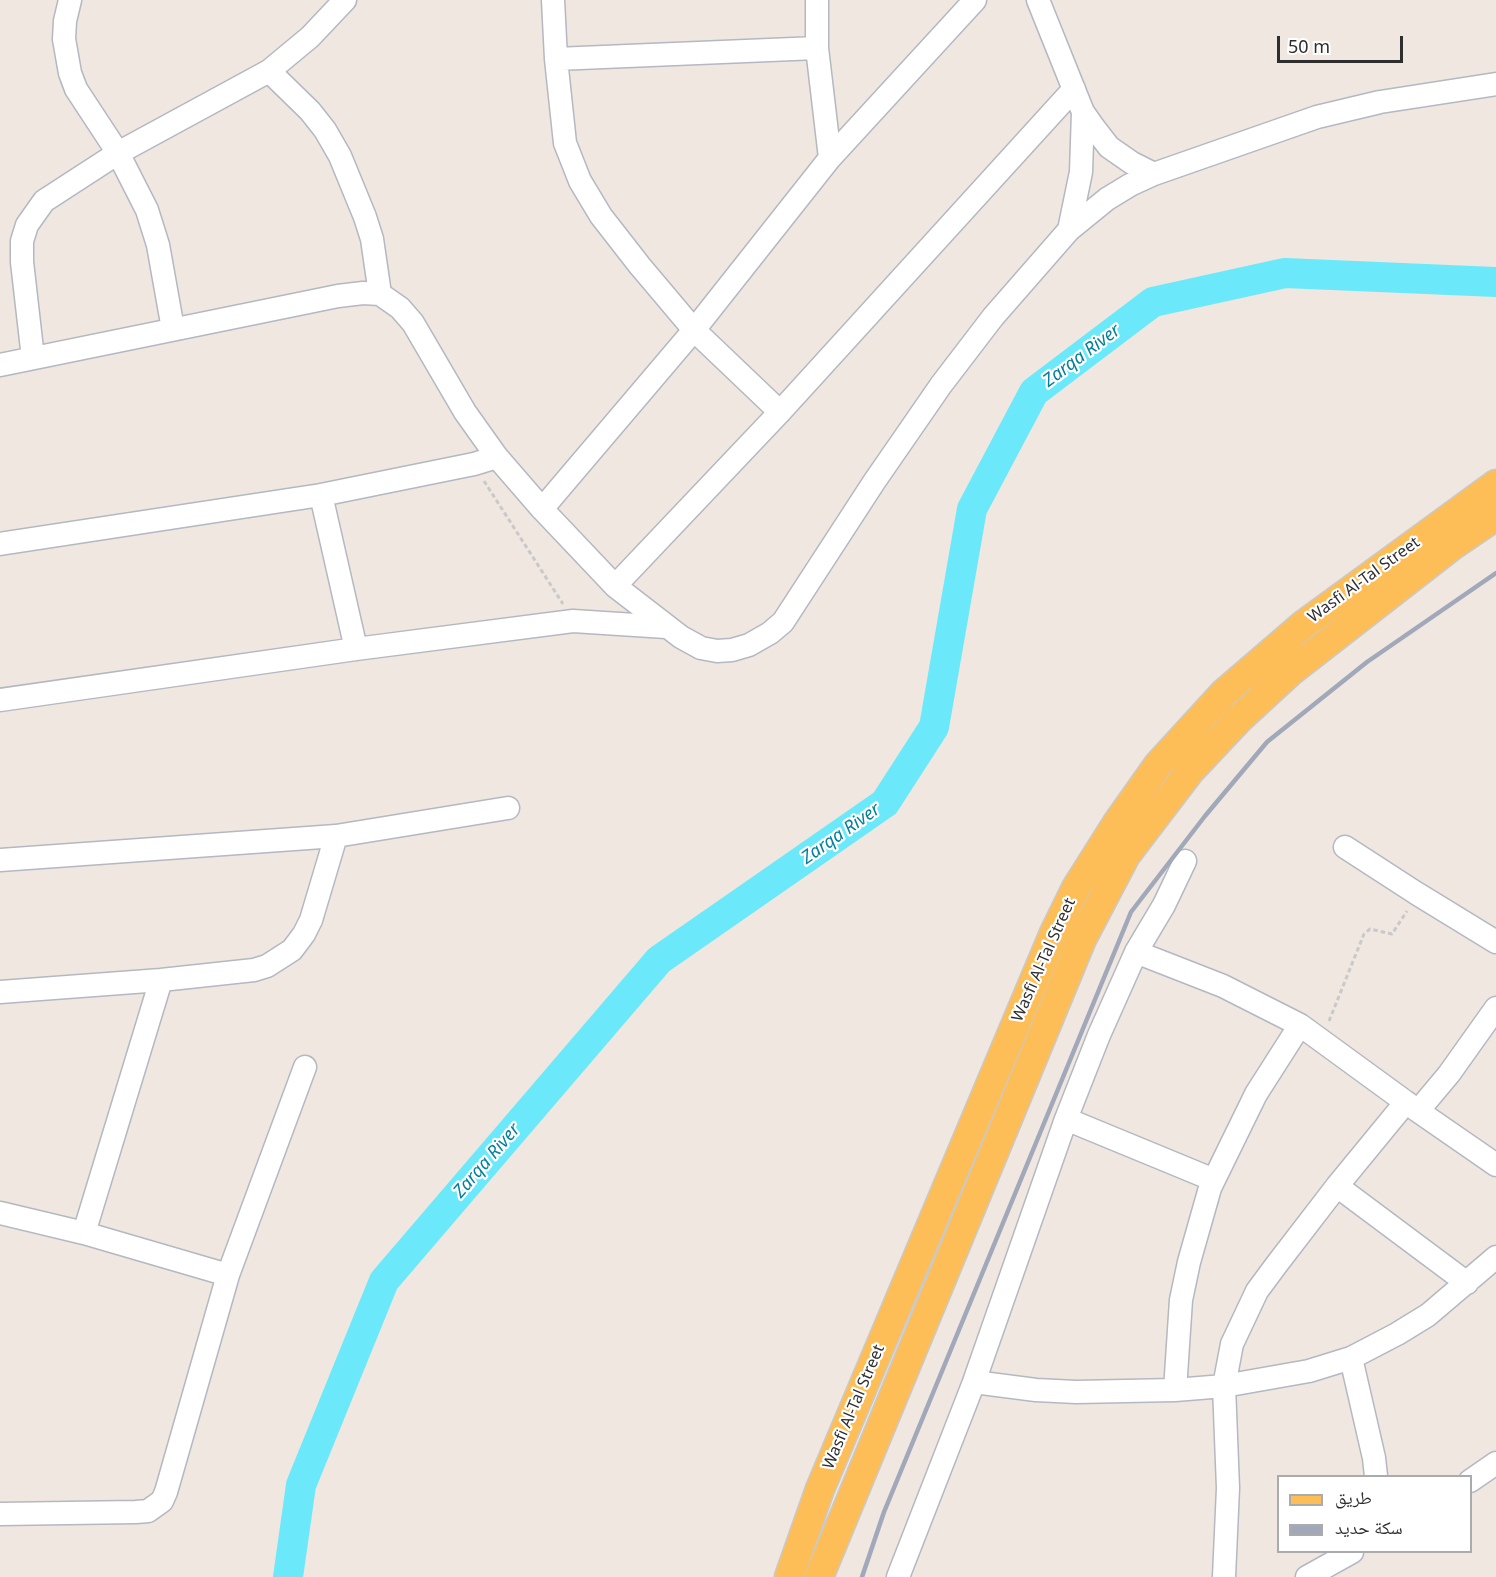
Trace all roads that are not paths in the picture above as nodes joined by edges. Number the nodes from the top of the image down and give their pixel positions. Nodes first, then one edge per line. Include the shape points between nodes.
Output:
1 (70, 0) edge
2 (345, 0) edge
3 (553, 0) edge
4 (817, 0) edge
5 (975, 0) edge
6 (1038, 0) edge
7 (817, 48) junction
8 (556, 59) junction
9 (269, 70) junction
10 (1496, 84) edge
11 (1074, 89) junction
12 (1083, 112) junction
13 (118, 153) junction
14 (830, 158) junction
15 (1154, 174) junction
16 (1069, 230) junction
17 (380, 294) junction
18 (173, 329) junction
19 (694, 330) junction
20 (33, 358) junction
21 (0, 365) edge
22 (780, 412) junction
23 (497, 458) junction
24 (1496, 484) edge
25 (321, 495) junction
26 (542, 509) junction
27 (1496, 516) edge
28 (0, 544) edge
29 (615, 586) junction
30 (666, 627) junction
31 (356, 649) junction
32 (0, 700) edge
33 (508, 808) dead end
34 (336, 836) junction
35 (1345, 847) dead end
36 (0, 860) edge
37 (1185, 861) dead end
38 (1496, 942) edge
39 (1136, 952) junction
40 (161, 980) junction
41 (0, 992) edge
42 (1496, 1008) edge
43 (1300, 1025) junction
44 (305, 1067) dead end
45 (1412, 1107) junction
46 (1066, 1119) junction
47 (1496, 1165) edge
48 (1214, 1180) junction
49 (1337, 1186) junction
50 (0, 1213) edge
51 (84, 1233) junction
52 (1496, 1257) edge
53 (228, 1275) junction
54 (1467, 1283) junction
55 (1351, 1358) junction
56 (974, 1382) junction
57 (1224, 1386) junction
58 (1175, 1390) junction
59 (1496, 1463) edge
60 (1376, 1475) edge
61 (1472, 1480) edge
62 (0, 1514) edge
63 (1349, 1553) edge
64 (789, 1577) edge
65 (819, 1577) edge
66 (898, 1577) edge
67 (1224, 1577) edge
68 (1307, 1577) edge

1 - 13 street via 64,39 70,73 76,89
2 - 9 street via 310,37
3 - 8 street
4 - 7 street
5 - 14 street
6 - 11 street
7 - 8 street
7 - 14 street
8 - 19 street via 565,143 580,181 640,267
9 - 13 street
9 - 17 street via 310,111 340,156 372,239
10 - 15 street via 1380,102 1317,117
11 - 12 street
11 - 22 street
12 - 15 street via 1110,147
12 - 16 street via 1082,172
13 - 18 street via 153,227
13 - 20 street via 50,196 27,225 22,262
14 - 19 street
15 - 16 street via 1107,199
16 - 30 street via 993,317 941,385 783,622 749,645 717,651 701,648
17 - 18 street via 338,296
17 - 23 street via 413,323
18 - 20 street
19 - 22 street
19 - 26 street
20 - 21 street
22 - 29 street
23 - 25 street
23 - 26 street
24 - 64 main road, Wasfi Al-Tal Street via 1303,625 1224,693 1158,765 1117,823 1076,888 1054,933 824,1478
25 - 28 street
25 - 31 street
26 - 29 street
27 - 65 main road, Wasfi Al-Tal Street via 1282,680 1239,719 1190,771 1126,855 1082,939
29 - 30 street
30 - 31 street via 573,621
31 - 32 street
33 - 34 street
34 - 36 street
34 - 40 street via 311,920 286,954 254,970
35 - 38 street
37 - 39 street
39 - 43 street via 1223,986
39 - 46 street
40 - 41 street
40 - 51 street
42 - 45 street via 1449,1074
43 - 45 street
43 - 48 street via 1256,1094
44 - 53 street
45 - 47 street
45 - 49 street
46 - 48 street
46 - 56 street
48 - 58 street via 1181,1300
49 - 54 street
49 - 57 street via 1257,1291 1232,1344
50 - 51 street
51 - 53 street
52 - 54 street
53 - 62 street via 162,1501 148,1511 136,1512
54 - 55 street via 1428,1315
55 - 57 street via 1308,1371
55 - 60 street
56 - 58 street via 1076,1392
56 - 66 street
57 - 58 street
57 - 67 street via 1228,1488
59 - 61 street
63 - 68 street

